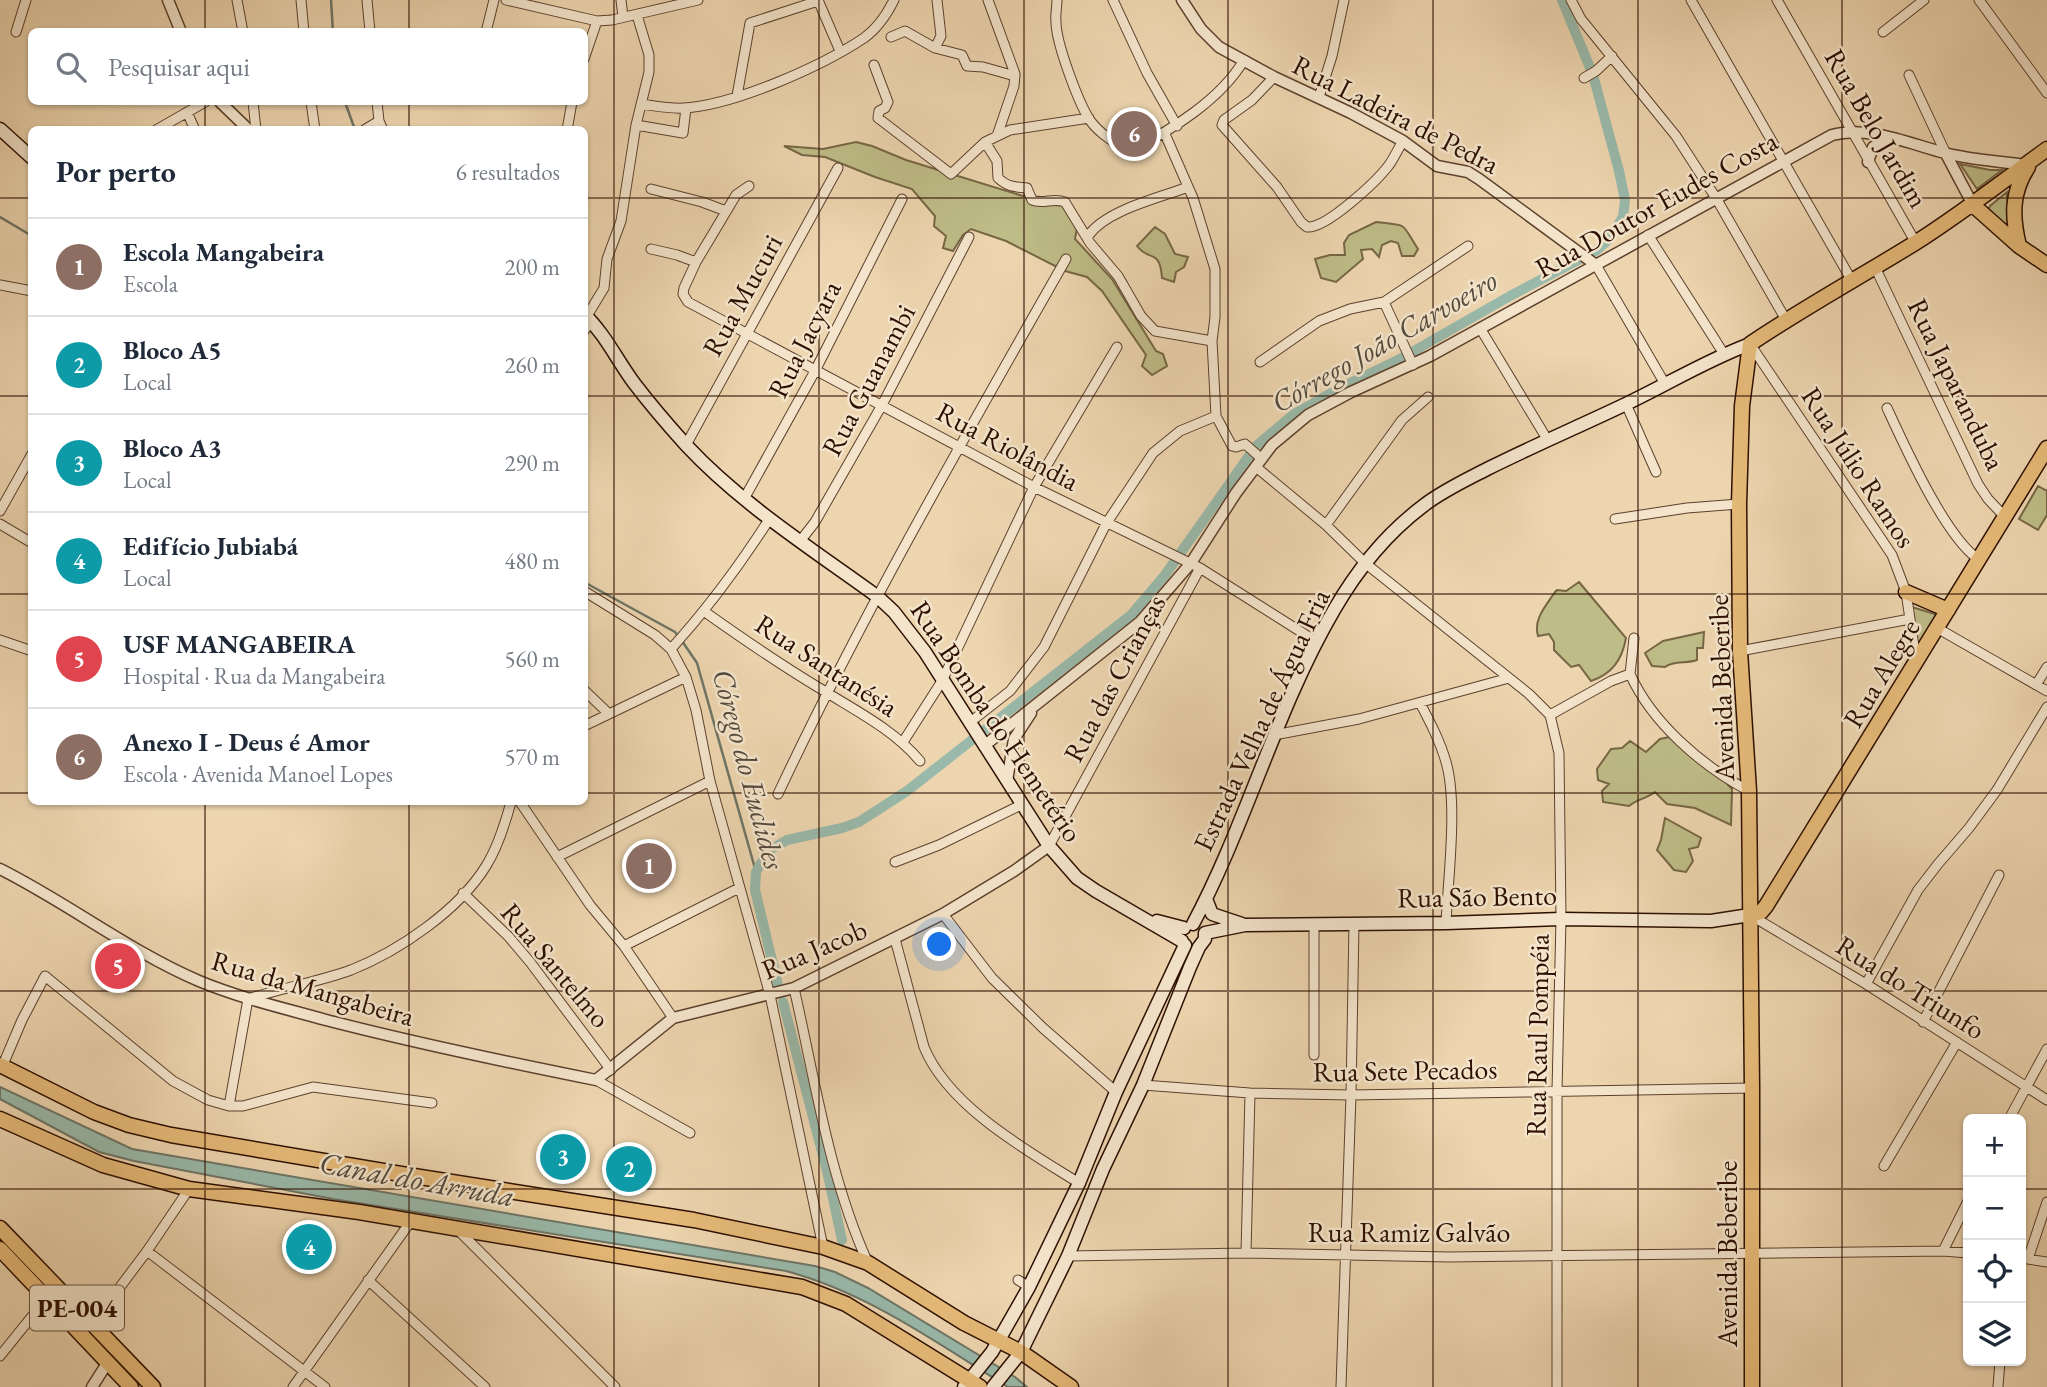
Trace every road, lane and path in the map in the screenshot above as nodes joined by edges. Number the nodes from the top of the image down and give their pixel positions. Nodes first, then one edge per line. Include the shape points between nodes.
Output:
1 (26, 0) edge
2 (168, 0) edge
3 (237, 0) edge
4 (301, 0) edge
5 (367, 0) edge
6 (494, 0) edge
7 (506, 0) edge
8 (621, 0) edge
9 (698, 0) edge
10 (818, 0) edge
11 (894, 0) edge
12 (937, 0) edge
13 (988, 0) edge
14 (1058, 0) edge
15 (1113, 0) edge
16 (1182, 0) edge
17 (1344, 0) edge
18 (1571, 0) edge
19 (1691, 0) edge
20 (1777, 0) edge
21 (1924, 0) edge
22 (1979, 0) edge
23 (637, 15) junction
24 (623, 17) junction
25 (597, 21) junction
26 (179, 28) edge
27 (242, 28) edge
28 (304, 28) edge
29 (370, 28) edge
30 (487, 28) edge
31 (16, 32) dead end
32 (1883, 32) dead end
33 (891, 37) dead end
34 (588, 47) edge
35 (935, 48) junction
36 (840, 51) junction
37 (1612, 56) junction
38 (1244, 60) junction
39 (874, 65) dead end
40 (1909, 75) dead end
41 (1015, 76) junction
42 (1274, 77) junction
43 (1584, 78) dead end
44 (2047, 93) edge
45 (737, 96) junction
46 (1319, 97) junction
47 (642, 104) junction
48 (200, 105) edge
49 (222, 105) edge
50 (253, 105) edge
51 (312, 105) edge
52 (378, 105) edge
53 (571, 105) edge
54 (686, 108) junction
55 (187, 112) junction
56 (1089, 118) junction
57 (381, 125) edge
58 (636, 125) junction
59 (163, 126) edge
60 (193, 126) edge
61 (244, 126) edge
62 (256, 126) edge
63 (315, 126) edge
64 (568, 126) edge
65 (1177, 126) junction
66 (0, 129) edge
67 (1854, 132) junction
68 (1165, 134) junction
69 (996, 136) junction
70 (1888, 138) junction
71 (1403, 141) junction
72 (985, 142) junction
73 (2047, 149) edge
74 (28, 154) edge
75 (1946, 154) junction
76 (1783, 161) junction
77 (1868, 162) junction
78 (2029, 163) junction
79 (838, 168) dead end
80 (749, 186) dead end
81 (1188, 187) junction
82 (651, 189) dead end
83 (1716, 198) junction
84 (902, 199) dead end
85 (1973, 205) junction
86 (726, 211) junction
87 (1648, 235) junction
88 (1088, 236) junction
89 (969, 237) dead end
90 (1916, 243) junction
91 (1468, 246) dead end
92 (2019, 246) junction
93 (650, 249) dead end
94 (1066, 259) dead end
95 (696, 262) junction
96 (1593, 263) junction
97 (2047, 265) edge
98 (1874, 267) junction
99 (1852, 281) junction
100 (0, 285) edge
101 (28, 290) edge
102 (1384, 303) junction
103 (588, 319) edge
104 (1786, 320) junction
105 (588, 322) edge
106 (1480, 328) junction
107 (746, 335) junction
108 (1212, 341) junction
109 (1750, 344) junction
110 (1117, 347) dead end
111 (1724, 354) junction
112 (1260, 362) dead end
113 (1412, 363) junction
114 (815, 371) junction
115 (1665, 384) junction
116 (1428, 397) dead end
117 (1626, 404) junction
118 (882, 405) junction
119 (1887, 408) dead end
120 (1216, 416) junction
121 (1547, 439) junction
122 (686, 445) junction
123 (961, 446) junction
124 (2047, 448) edge
125 (1258, 460) junction
126 (28, 461) edge
127 (1656, 472) dead end
128 (1034, 487) junction
129 (744, 499) junction
130 (1739, 504) junction
131 (0, 511) edge
132 (2005, 517) junction
133 (770, 518) junction
134 (1615, 519) dead end
135 (0, 524) edge
136 (1106, 524) junction
137 (1326, 525) junction
138 (800, 540) junction
139 (28, 541) edge
140 (1978, 559) junction
141 (1365, 563) junction
142 (1195, 565) junction
143 (1906, 592) junction
144 (588, 593) edge
145 (878, 597) junction
146 (1948, 610) junction
147 (705, 612) junction
148 (1910, 619) junction
149 (1937, 628) junction
150 (1634, 638) dead end
151 (0, 640) edge
152 (1317, 642) junction
153 (673, 647) junction
154 (28, 650) edge
155 (1740, 651) junction
156 (1916, 664) junction
157 (2047, 667) edge
158 (1630, 674) junction
159 (686, 677) junction
160 (1509, 678) junction
161 (942, 681) junction
162 (2036, 685) junction
163 (2047, 691) edge
164 (827, 693) junction
165 (588, 694) edge
166 (1038, 703) junction
167 (1420, 703) junction
168 (2047, 706) edge
169 (608, 713) junction
170 (1550, 715) junction
171 (588, 724) edge
172 (976, 735) junction
173 (1274, 735) junction
174 (903, 742) junction
175 (920, 761) dead end
176 (710, 781) junction
177 (1007, 781) junction
178 (1749, 791) junction
179 (778, 794) dead end
180 (510, 805) edge
181 (522, 805) edge
182 (1021, 805) junction
183 (1049, 846) junction
184 (558, 856) junction
185 (895, 862) dead end
186 (0, 869) edge
187 (1999, 875) dead end
188 (739, 888) junction
189 (463, 893) junction
190 (1206, 899) junction
191 (943, 914) junction
192 (1750, 915) junction
193 (1561, 919) junction
194 (1354, 923) junction
195 (1446, 923) junction
196 (1314, 924) junction
197 (1245, 925) junction
198 (1205, 933) junction
199 (1186, 934) junction
200 (895, 939) junction
201 (624, 946) junction
202 (1199, 947) junction
203 (1866, 984) junction
204 (794, 988) junction
205 (770, 995) junction
206 (248, 999) junction
207 (673, 1018) junction
208 (1923, 1022) junction
209 (1957, 1042) junction
210 (2047, 1049) edge
211 (1314, 1055) dead end
212 (1, 1066) edge
213 (611, 1070) junction
214 (596, 1080) junction
215 (1143, 1085) junction
216 (2026, 1086) junction
217 (1752, 1088) junction
218 (1557, 1091) junction
219 (1116, 1092) junction
220 (1250, 1093) junction
221 (1351, 1095) junction
222 (2047, 1100) edge
223 (432, 1103) dead end
224 (229, 1106) junction
225 (2012, 1114) edge
226 (0, 1119) edge
227 (690, 1133) dead end
228 (1884, 1166) dead end
229 (1079, 1183) junction
230 (189, 1189) junction
231 (2047, 1202) edge
232 (1963, 1210) edge
233 (411, 1221) junction
234 (0, 1228) edge
235 (458, 1229) junction
236 (823, 1247) junction
237 (0, 1249) edge
238 (147, 1251) junction
239 (1943, 1251) junction
240 (1246, 1253) junction
241 (1963, 1253) edge
242 (2026, 1253) edge
243 (1751, 1254) junction
244 (1344, 1255) junction
245 (1068, 1256) junction
246 (1558, 1256) junction
247 (2026, 1258) edge
248 (2047, 1262) edge
249 (868, 1264) junction
250 (368, 1280) junction
251 (46, 1298) junction
252 (93, 1323) junction
253 (995, 1346) junction
254 (1021, 1352) junction
255 (0, 1356) edge
256 (108, 1362) junction
257 (2000, 1366) edge
258 (305, 1370) junction
259 (973, 1381) edge
260 (995, 1385) edge
261 (92, 1387) edge
262 (131, 1387) edge
263 (153, 1387) edge
264 (293, 1387) edge
265 (325, 1387) edge
266 (485, 1387) edge
267 (615, 1387) edge
268 (1071, 1387) edge
269 (1341, 1387) edge
270 (1557, 1387) edge
271 (1752, 1387) edge
272 (1998, 1387) edge

1 - 31 street
2 - 26 street
3 - 27 street
4 - 28 street
5 - 29 street
6 - 30 street
7 - 25 street
8 - 24 street
9 - 23 street
10 - 36 street
10 - 45 street via 750,23
11 - 36 street via 879,24
12 - 35 street via 940,36
13 - 41 street
14 - 56 street via 1057,33
15 - 65 street
16 - 38 street, Rua Ladeira de Pedra via 1211,41
17 - 46 street
18 - 37 street
19 - 76 street
20 - 67 street, Rua Belo Jardim
21 - 32 street
22 - 44 street
23 - 24 street
23 - 47 street via 649,55
24 - 25 street
25 - 34 street
33 - 35 street via 905,31
35 - 41 street via 962,55 967,66
36 - 45 street via 805,71
37 - 43 street
37 - 83 street via 1670,127
38 - 42 street, Rua Ladeira de Pedra
38 - 65 street via 1231,78
39 - 72 street via 888,102 878,117 951,174
40 - 75 street
41 - 69 street
42 - 46 street, Rua Ladeira de Pedra
42 - 71 street via 1222,125 1307,227 1318,226 1359,195 1388,166
45 - 54 street
46 - 71 street, Rua Ladeira de Pedra
47 - 54 street
47 - 58 street
48 - 55 street
49 - 61 street
50 - 62 street
51 - 63 street
52 - 57 street
53 - 64 street
54 - 58 street via 683,133
55 - 59 street
55 - 60 street
56 - 68 street via 1109,138 1131,149
56 - 69 street
58 - 103 street via 621,221 607,259 604,288
65 - 68 street
66 - 74 main road
67 - 70 street, Rua Doutor Eudes Costa
67 - 76 street, Rua Doutor Eudes Costa via 1832,135
67 - 77 street, Rua Belo Jardim
68 - 81 street
69 - 72 street
70 - 75 street, Rua Doutor Eudes Costa
70 - 77 street via 1873,148
71 - 96 street, Rua Ladeira de Pedra via 1437,166 1479,179
72 - 88 street via 996,161 998,178 1011,187 1027,188 1035,202 1065,202
73 - 78 main road
75 - 78 street, Rua Doutor Eudes Costa
75 - 85 street
76 - 83 street, Rua Doutor Eudes Costa
76 - 99 street
77 - 90 street, Rua Belo Jardim
78 - 85 main road
78 - 92 main road via 2014,196
79 - 107 street, Rua Mucuri
80 - 86 street
81 - 88 street via 1111,217
81 - 108 street via 1215,269
82 - 86 street
83 - 87 street, Rua Doutor Eudes Costa
83 - 104 street
84 - 114 street, Rua Jacyara
85 - 90 main road
85 - 92 main road
86 - 95 street
87 - 96 street, Rua Doutor Eudes Costa
87 - 111 street
88 - 108 street via 1156,331
89 - 118 street, Rua Guanambi
90 - 98 main road
91 - 102 street
92 - 97 main road
93 - 95 street
94 - 123 street
95 - 107 street, Rua Riolândia via 683,295
96 - 106 street, Rua Doutor Eudes Costa
96 - 115 street
98 - 99 main road
98 - 132 street, Rua Japaranduba via 1979,484
99 - 104 main road
100 - 101 street
102 - 112 street via 1319,321
102 - 113 street
104 - 109 main road
105 - 122 main road, Rua Bomba do Hemetério
106 - 113 street, Rua Doutor Eudes Costa
106 - 121 street
107 - 114 street, Rua Riolândia
107 - 122 street, Rua Mucuri
108 - 120 street
109 - 111 main road, Estrada Velha de Água Fria
109 - 130 main road, Avenida Beberibe via 1742,406
109 - 143 street, Rua Júlio Ramos via 1892,555
110 - 128 street
111 - 115 main road, Estrada Velha de Água Fria
113 - 125 street, Rua Doutor Eudes Costa via 1308,415
114 - 118 street, Rua Riolândia
114 - 129 street, Rua Jacyara
115 - 117 main road, Estrada Velha de Água Fria
116 - 137 street via 1402,420
117 - 121 main road, Estrada Velha de Água Fria
117 - 127 street
118 - 123 street, Rua Riolândia
118 - 138 street, Rua Guanambi via 816,522
119 - 140 street via 1959,541
120 - 125 street via 1232,446 1247,445
120 - 136 street via 1180,431 1153,453
121 - 141 main road, Estrada Velha de Água Fria via 1425,504
122 - 129 main road, Rua Bomba do Hemetério
123 - 128 street, Rua Riolândia
123 - 145 street
124 - 132 main road, Rua Alegre
125 - 137 street
125 - 142 street, Rua Doutor Eudes Costa
126 - 131 street
128 - 136 street, Rua Riolândia
128 - 161 street
129 - 133 main road, Rua Bomba do Hemetério
130 - 134 street
130 - 155 main road, Avenida Beberibe
132 - 140 main road, Rua Alegre
133 - 138 main road, Rua Bomba do Hemetério
133 - 147 street
135 - 139 street
136 - 142 street, Rua Riolândia
136 - 172 street via 1044,647
137 - 141 street
138 - 145 main road, Rua Bomba do Hemetério
140 - 146 main road, Rua Alegre
141 - 152 main road, Estrada Velha de Água Fria
141 - 160 street
142 - 152 street, Rua Riolândia
142 - 166 street, Rua Doutor Eudes Costa via 1140,622
142 - 183 street, Rua das Crianças
143 - 146 main road
143 - 148 street, Rua Júlio Ramos
144 - 153 street
145 - 161 main road, Rua Bomba do Hemetério via 906,627
145 - 164 street
146 - 149 main road, Rua Alegre
147 - 153 street
147 - 164 street, Rua Santanésia
148 - 155 street
148 - 156 street, Rua Júlio Ramos
149 - 156 main road, Rua Alegre
149 - 162 street
150 - 158 street
151 - 154 street
152 - 173 main road, Estrada Velha de Água Fria
153 - 159 street
155 - 178 main road, Avenida Beberibe
156 - 192 main road, Rua Alegre via 1766,906
157 - 162 street
158 - 170 street
158 - 178 street via 1639,695 1678,738 1722,777
159 - 169 street
159 - 176 street
160 - 167 street
160 - 170 street
161 - 172 main road, Rua Bomba do Hemetério
161 - 174 street
162 - 163 street
164 - 174 street, Rua Santanésia
164 - 179 street
165 - 169 street
166 - 172 street, Rua Doutor Eudes Costa
166 - 177 street via 1014,739
167 - 173 street
167 - 195 street via 1441,746 1450,788
168 - 203 street via 1997,790 1918,890
169 - 171 street
170 - 193 street, Rua Raul Pompéia via 1559,753
172 - 177 main road, Rua Bomba do Hemetério
173 - 190 main road, Estrada Velha de Água Fria
174 - 175 street, Rua Santanésia
176 - 184 street
176 - 188 street
177 - 182 main road, Rua Bomba do Hemetério
178 - 192 main road, Avenida Beberibe
180 - 189 street via 485,868
181 - 184 street
182 - 183 main road, Rua Bomba do Hemetério
182 - 185 street
183 - 191 street, Rua Jacob
183 - 199 main road, Rua Bomba do Hemetério via 1077,878 1118,906
184 - 201 street
186 - 206 street, Rua da Mangabeira via 176,969
187 - 208 street
188 - 201 street
188 - 205 street
189 - 206 street via 429,927 368,962
189 - 213 street, Rua Santelmo via 530,962
190 - 197 main road via 1212,914
190 - 199 main road, Estrada Velha de Água Fria
191 - 200 street, Rua Jacob
191 - 219 street via 992,978
192 - 193 main road, Rua São Bento via 1711,921
192 - 203 street, Rua do Triunfo
192 - 217 main road, Avenida Beberibe
193 - 195 main road, Rua São Bento
193 - 218 street, Rua Raul Pompéia
194 - 195 main road, Rua São Bento
194 - 196 main road, Rua São Bento
194 - 221 street
196 - 197 main road, Rua São Bento
196 - 211 street
197 - 198 main road, Rua São Bento
198 - 199 main road via 1198,925
198 - 202 main road
199 - 202 main road via 1192,948
199 - 219 main road, Estrada Velha de Água Fria
200 - 204 street, Rua Jacob
200 - 229 street via 924,1047 951,1091
201 - 207 street
202 - 215 main road
203 - 208 street, Rua do Triunfo
204 - 205 street, Rua Jacob
204 - 249 street via 839,1184
205 - 207 street, Rua Jacob
205 - 236 street
206 - 214 street, Rua da Mangabeira
206 - 224 street
207 - 213 street, Rua Jacob
208 - 209 street, Rua do Triunfo
209 - 216 street, Rua do Triunfo
209 - 228 street
210 - 216 street
212 - 224 street via 45,976 173,1082 196,1096
212 - 236 main road via 94,1112 171,1135 694,1220
213 - 214 street, Rua Jacob
214 - 227 street
215 - 220 street, Rua Sete Pecados
215 - 245 main road
216 - 222 street, Rua do Triunfo
216 - 225 street
217 - 218 street, Rua Sete Pecados
217 - 243 main road, Avenida Beberibe
218 - 221 street, Rua Sete Pecados
218 - 246 street, Rua Raul Pompéia
219 - 229 main road, Estrada Velha de Água Fria
220 - 221 street, Rua Sete Pecados
220 - 240 street
221 - 244 street
223 - 224 street via 313,1087
226 - 230 main road via 103,1165
229 - 253 main road, Estrada Velha de Água Fria
230 - 233 main road
230 - 238 street
231 - 242 street
232 - 239 street
233 - 235 main road
233 - 250 street
234 - 252 main road, PE-004
235 - 259 main road via 802,1287
235 - 267 street
236 - 249 main road
237 - 251 main road, PE-004
238 - 252 street
238 - 258 street
239 - 241 street, Rua Ramiz Galvão
239 - 243 street, Rua Ramiz Galvão
240 - 244 street, Rua Ramiz Galvão
240 - 245 street, Rua Ramiz Galvão
243 - 246 street, Rua Ramiz Galvão
243 - 271 main road, Avenida Beberibe
244 - 246 street, Rua Ramiz Galvão
244 - 269 street
245 - 254 main road
246 - 270 street, Rua Raul Pompéia
247 - 248 street
249 - 253 main road
250 - 258 street
250 - 266 street
251 - 255 street
251 - 256 main road, PE-004
252 - 263 main road, PE-004
253 - 254 main road
253 - 259 main road, Estrada Velha de Água Fria
254 - 260 main road
254 - 268 main road
256 - 261 street
256 - 262 main road, PE-004
257 - 272 street
258 - 264 street
258 - 265 street

